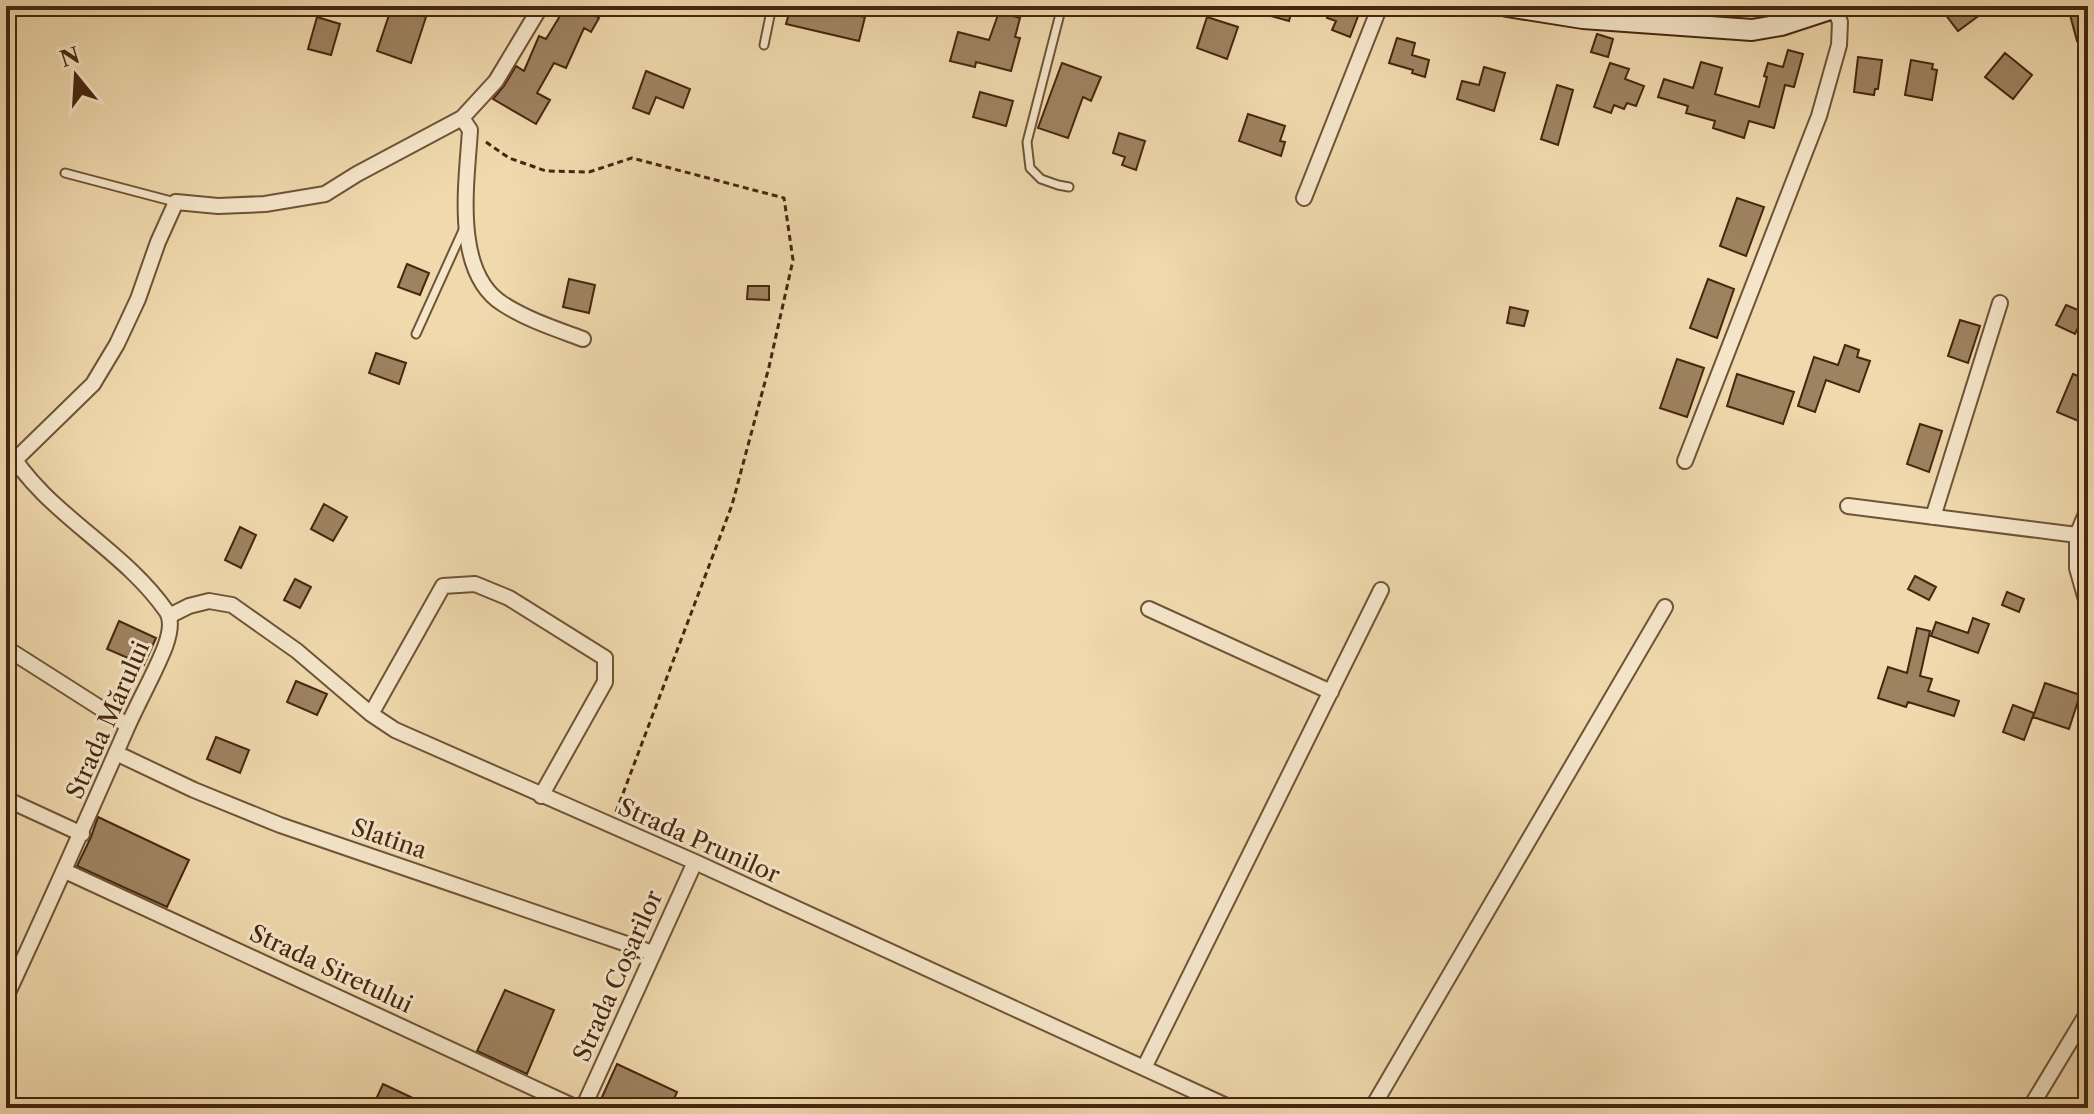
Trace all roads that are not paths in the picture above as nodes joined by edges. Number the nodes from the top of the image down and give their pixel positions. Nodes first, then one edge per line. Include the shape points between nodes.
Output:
1 (541, 6) edge
2 (772, 6) edge
3 (1062, 6) edge
4 (1380, 6) edge
5 (1507, 6) edge
6 (1837, 7) edge
7 (1584, 12) edge
8 (764, 45) dead end
9 (466, 124) junction
10 (65, 173) dead end
11 (1069, 187) dead end
12 (1304, 198) dead end
13 (176, 202) junction
14 (465, 226) junction
15 (2000, 303) dead end
16 (416, 334) dead end
17 (583, 339) dead end
18 (6, 446) edge
19 (14, 461) junction
20 (1685, 461) dead end
21 (1848, 506) dead end
22 (2088, 509) edge
23 (1933, 517) junction
24 (2077, 535) junction
25 (1381, 590) dead end
26 (1665, 607) dead end
27 (2088, 607) edge
28 (1149, 609) dead end
29 (169, 616) junction
30 (6, 648) edge
31 (1331, 692) junction
32 (371, 714) junction
33 (127, 725) junction
34 (116, 753) junction
35 (541, 796) junction
36 (6, 799) edge
37 (82, 834) junction
38 (695, 862) junction
39 (65, 871) junction
40 (653, 953) junction
41 (6, 997) edge
42 (2088, 1012) edge
43 (1144, 1068) junction
44 (2037, 1106) edge
45 (577, 1108) edge
46 (583, 1108) edge
47 (1231, 1108) edge
48 (1372, 1108) edge

1 - 9 street
2 - 8 lane
3 - 11 lane via 1027,142 1030,168 1041,179
4 - 12 street
5 - 7 street
6 - 7 street via 1752,30
6 - 20 street via 1839,45 1819,116
9 - 13 street via 325,194 265,204
9 - 14 street
10 - 13 lane
13 - 19 street via 138,299 93,384
14 - 16 lane
14 - 17 street via 475,267 501,303
15 - 23 street
18 - 19 street, Strada Mărului
19 - 29 street, Strada Mărului via 133,571
21 - 23 street
22 - 24 street
23 - 24 street
24 - 27 street via 2077,568
25 - 31 street
26 - 48 street
28 - 31 street
29 - 32 street, Strada Prunilor via 209,601 232,605
29 - 33 street, Strada Mărului via 165,647
30 - 33 street
31 - 43 street
32 - 35 street, Strada Prunilor
32 - 35 street via 443,586 475,584 509,598 605,658 605,682
33 - 34 street, Strada Mărului
34 - 37 street, Strada Mărului
34 - 40 street, Slatina via 280,825
35 - 38 street, Strada Prunilor
36 - 37 street
37 - 39 street, Strada Mărului
38 - 40 street, Strada Coșarilor
38 - 43 street, Strada Prunilor
39 - 41 street, Strada Mărului
39 - 45 street, Strada Siretului
40 - 46 street, Strada Coșarilor
42 - 44 street
43 - 47 street, Strada Prunilor

